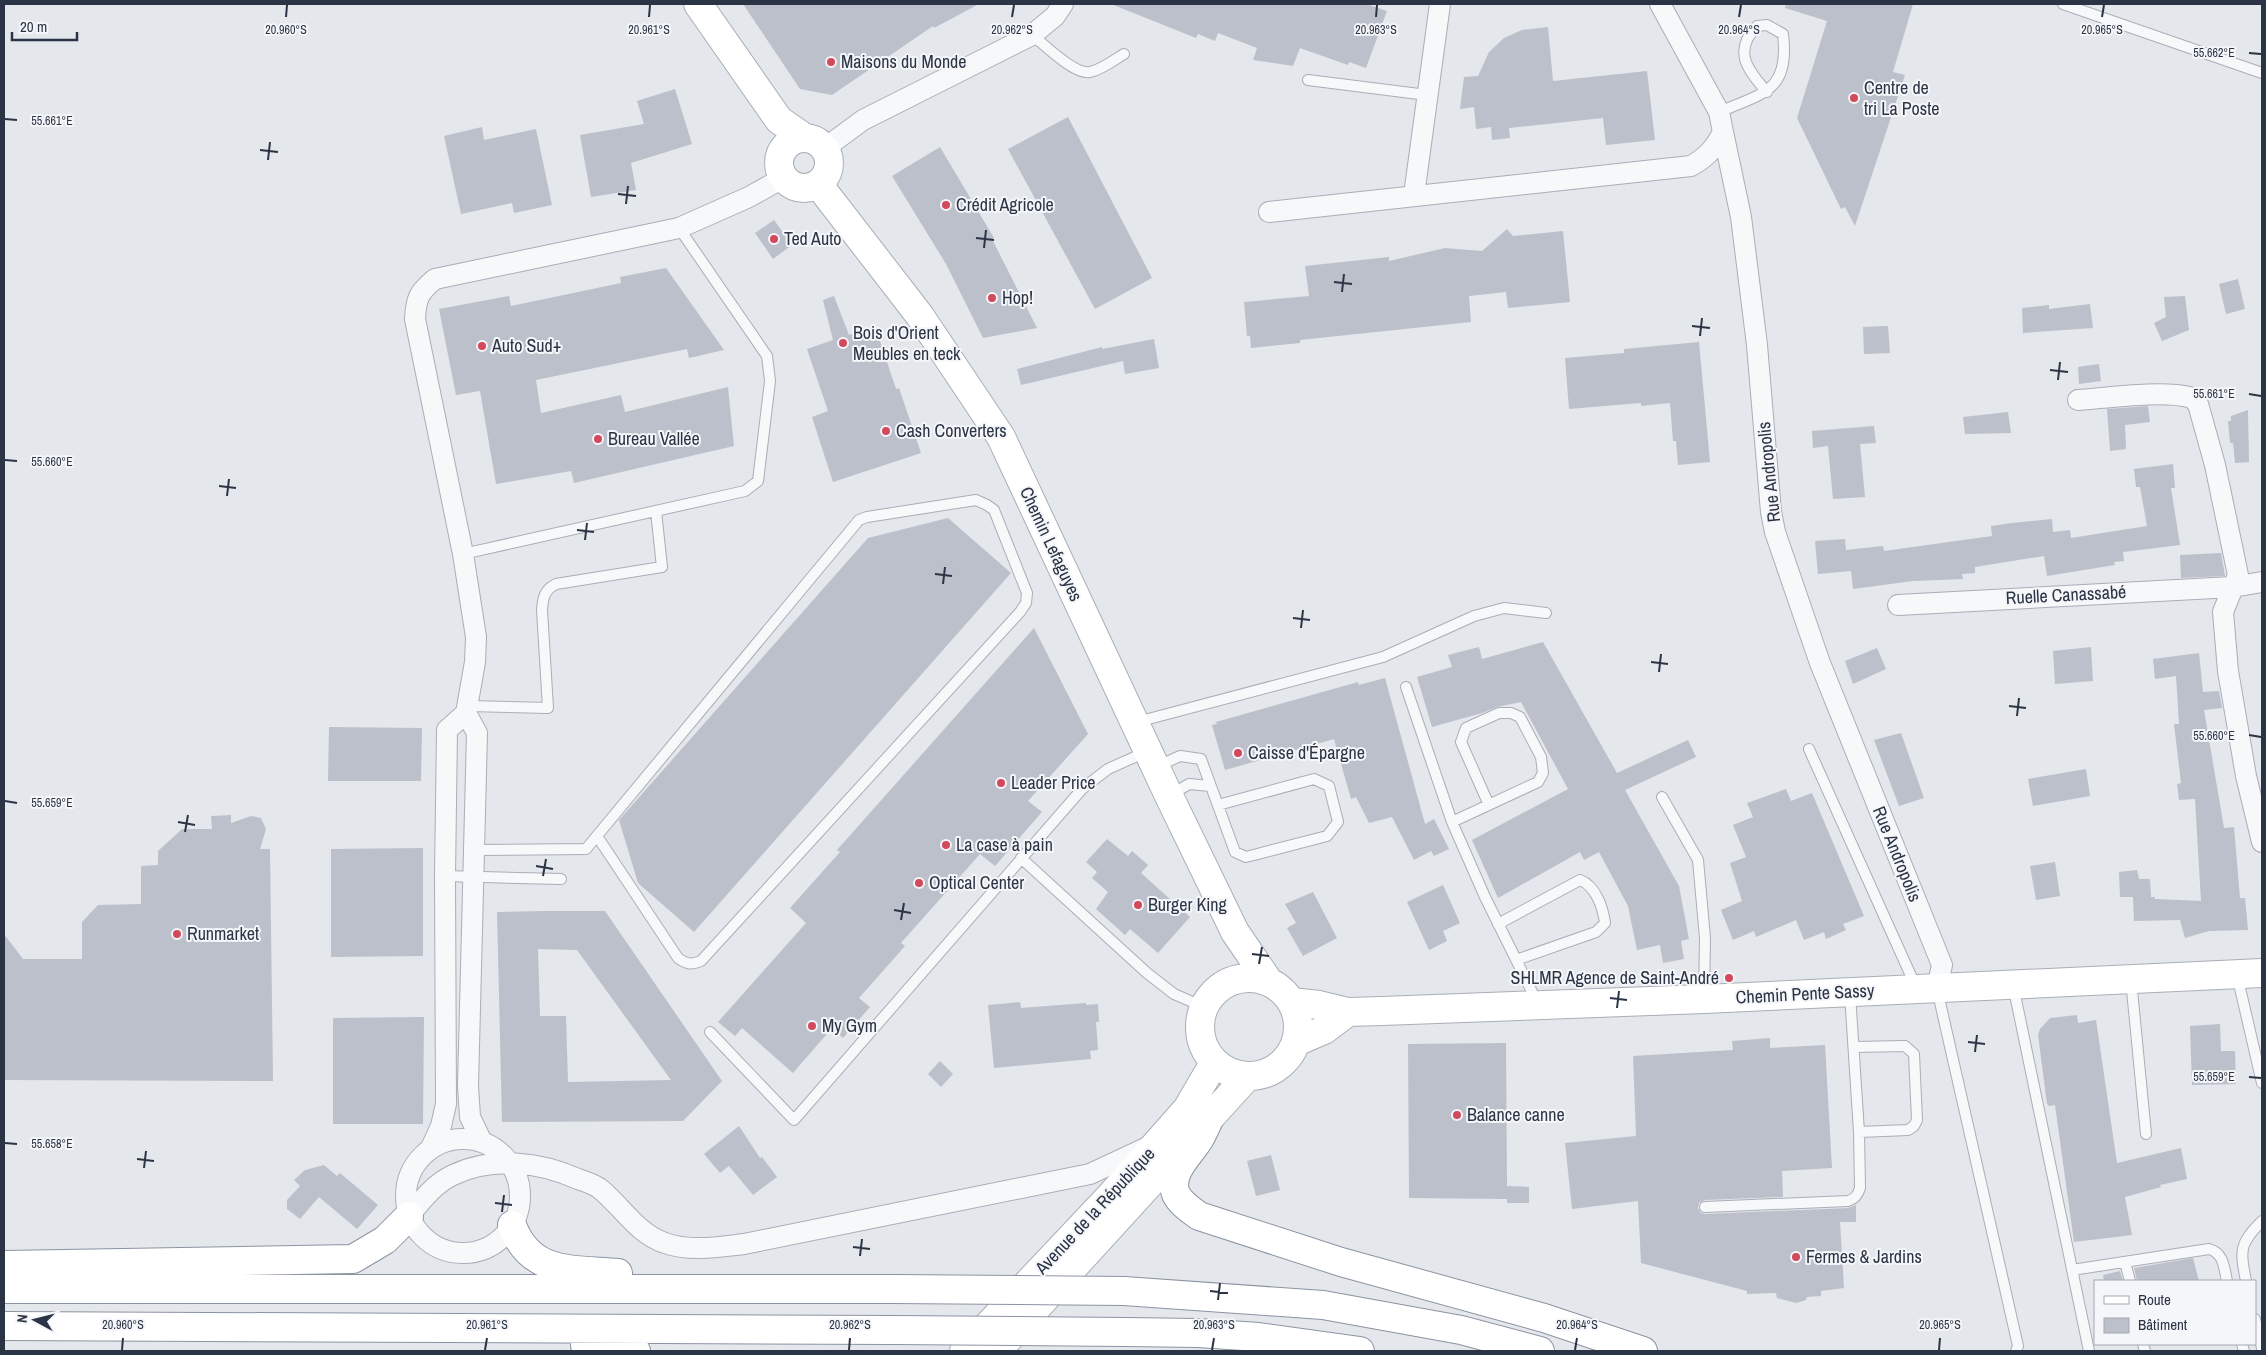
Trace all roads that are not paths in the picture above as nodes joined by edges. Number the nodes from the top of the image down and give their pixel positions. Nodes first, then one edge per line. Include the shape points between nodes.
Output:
1 (698, 4) edge
2 (1063, 4) edge
3 (1440, 4) edge
4 (1660, 4) edge
5 (2063, 4) edge
6 (1032, 34) junction
7 (1124, 54) dead end
8 (2262, 73) edge
9 (1308, 80) dead end
10 (1767, 92) junction
11 (1428, 95) junction
12 (1719, 112) junction
13 (780, 120) junction
14 (1724, 132) junction
15 (815, 143) junction
16 (782, 166) junction
17 (818, 184) junction
18 (1414, 195) junction
19 (1269, 212) dead end
20 (679, 228) junction
21 (2078, 400) dead end
22 (656, 511) junction
23 (463, 554) junction
24 (2262, 582) edge
25 (2233, 587) junction
26 (1898, 605) dead end
27 (1546, 613) dead end
28 (1406, 687) dead end
29 (467, 710) junction
30 (1136, 722) junction
31 (1809, 749) dead end
32 (1152, 759) junction
33 (1210, 786) junction
34 (1169, 796) junction
35 (1662, 797) dead end
36 (1218, 805) junction
37 (1489, 805) junction
38 (1452, 822) junction
39 (597, 836) junction
40 (2262, 842) edge
41 (474, 850) junction
42 (1021, 858) junction
43 (445, 876) junction
44 (473, 877) junction
45 (561, 879) dead end
46 (1498, 924) junction
47 (1235, 932) junction
48 (1516, 960) junction
49 (2249, 974) edge
50 (2131, 979) junction
51 (1229, 982) junction
52 (1269, 982) junction
53 (2013, 984) junction
54 (1926, 988) junction
55 (1850, 992) junction
56 (1704, 999) junction
57 (1292, 1002) junction
58 (1204, 1006) junction
59 (1538, 1006) junction
60 (1348, 1012) junction
61 (710, 1032) dead end
62 (1296, 1042) junction
63 (1854, 1047) junction
64 (1214, 1063) junction
65 (1247, 1077) junction
66 (2262, 1083) edge
67 (1210, 1116) junction
68 (1859, 1132) junction
69 (2146, 1134) dead end
70 (482, 1142) junction
71 (1158, 1143) junction
72 (431, 1148) junction
73 (510, 1164) junction
74 (1705, 1207) dead end
75 (409, 1216) junction
76 (2262, 1221) edge
77 (512, 1225) junction
78 (2126, 1262) junction
79 (4, 1265) edge
80 (2072, 1270) junction
81 (2130, 1280) edge
82 (2227, 1280) edge
83 (2246, 1280) edge
84 (4, 1290) edge
85 (796, 1290) junction
86 (2256, 1323) edge
87 (4, 1326) edge
88 (321, 1328) junction
89 (2262, 1348) edge
90 (636, 1351) edge
91 (964, 1351) edge
92 (997, 1351) edge
93 (1360, 1351) edge
94 (1540, 1351) edge
95 (1643, 1351) edge
96 (2016, 1351) edge
97 (2089, 1351) edge

1 - 13 main road
2 - 6 street via 1055,16
3 - 11 street
4 - 12 street, Rue Andropolis
5 - 8 lane
6 - 7 lane via 1073,68 1084,73 1092,72
6 - 15 street
9 - 11 lane
10 - 10 lane via 1779,77 1786,55 1783,34 1768,25 1757,26 1747,36 1744,48 1750,73
10 - 12 lane
11 - 18 street
12 - 14 street, Rue Andropolis
13 - 15 main road
13 - 16 main road
14 - 18 street via 1705,158 1691,166
14 - 54 street, Rue Andropolis via 1741,218 1775,532 1820,663 1942,965
15 - 16 main road via 796,139 789,143
15 - 17 main road via 830,164 824,179
16 - 17 main road via 789,184 803,189
16 - 20 street via 749,197
17 - 30 main road, Chemin Lefaguyes via 920,316 1001,437
18 - 19 street
20 - 22 lane via 767,356 770,381 758,481 745,491
20 - 23 street via 435,279 422,290 416,304 415,319
21 - 25 street via 2152,395 2191,397 2198,404 2238,575
22 - 23 lane
22 - 29 lane via 662,567 548,588 542,610 548,708
23 - 29 street via 476,636
24 - 25 street, Ruelle Canassabé
25 - 26 street, Ruelle Canassabé
25 - 40 street via 2224,612 2228,671 2246,776
27 - 30 lane via 1504,608 1474,616 1383,657
28 - 38 lane
29 - 41 street via 477,733
29 - 43 street via 447,730
30 - 32 main road, Chemin Lefaguyes
31 - 54 lane
32 - 33 lane via 1180,756 1201,759
32 - 34 main road, Chemin Lefaguyes
32 - 42 lane via 1108,769 1082,789
33 - 34 lane via 1189,784
33 - 36 lane
34 - 47 main road, Chemin Lefaguyes
35 - 56 lane via 1698,860 1705,938
36 - 36 lane via 1235,852 1246,857 1327,836 1338,822 1329,786 1314,779
37 - 37 lane via 1538,782 1543,773 1541,757 1520,717 1511,713 1500,713 1466,728 1463,735 1462,742
37 - 38 lane
38 - 46 lane
39 - 39 lane via 678,958 685,963 701,962 1026,603 1027,593 994,510 976,500 859,520
39 - 41 lane via 586,849
41 - 44 street
42 - 58 lane via 1147,973 1174,994
42 - 61 lane via 794,1120
43 - 44 lane
43 - 72 street via 446,1104
44 - 45 lane
44 - 70 street via 468,1086 470,1118
46 - 48 lane
46 - 48 lane via 1580,880 1587,882 1603,907 1605,923 1596,932
47 - 51 main road
47 - 52 main road, Chemin Lefaguyes
48 - 59 lane
49 - 50 main road, Chemin Pente Sassy
49 - 66 lane
50 - 53 main road, Chemin Pente Sassy
50 - 69 lane
51 - 52 main road via 1256,978
51 - 58 main road via 1219,988
52 - 57 main road
53 - 54 main road, Chemin Pente Sassy
53 - 80 lane
54 - 55 main road, Chemin Pente Sassy
54 - 96 lane via 2016,1336
55 - 56 main road, Chemin Pente Sassy
55 - 63 lane
56 - 59 main road, Chemin Pente Sassy
57 - 60 main road, Chemin Pente Sassy
57 - 62 main road via 1298,1021
58 - 64 main road via 1199,1030 1206,1053
59 - 60 main road, Chemin Pente Sassy
60 - 62 main road via 1324,1030
62 - 65 main road via 1292,1052 1277,1068
63 - 68 lane
63 - 68 lane via 1905,1046 1914,1054 1914,1126 1908,1130
64 - 65 main road via 1228,1073
64 - 71 main road, Avenue de la République via 1188,1109
65 - 67 main road, Avenue de la République
67 - 92 main road, Avenue de la République
67 - 95 main road via 1180,1166 1176,1181 1176,1193 1183,1204 1199,1216 1341,1262 1544,1318
68 - 74 lane via 1860,1188 1854,1199
70 - 72 street via 465,1138
70 - 73 street via 498,1150
71 - 73 street via 1090,1174 706,1249 665,1243 644,1232 598,1187 559,1170
71 - 91 main road, Avenue de la République
72 - 75 street via 410,1173 406,1188
73 - 75 street via 479,1166 453,1175 428,1193
73 - 77 street via 520,1194
75 - 77 street via 432,1244 449,1251 467,1253 485,1249
75 - 79 main road via 385,1240 353,1259
76 - 83 lane via 2248,1235 2240,1255
77 - 85 main road via 524,1250 536,1260 560,1268
78 - 80 lane
78 - 81 lane
78 - 82 lane via 2209,1249 2221,1256
80 - 97 lane
84 - 85 main road
85 - 94 main road, bridge via 1124,1291 1322,1305 1461,1330
86 - 89 lane
87 - 88 main road
88 - 90 main road
88 - 93 main road, bridge via 1198,1333 1259,1337

